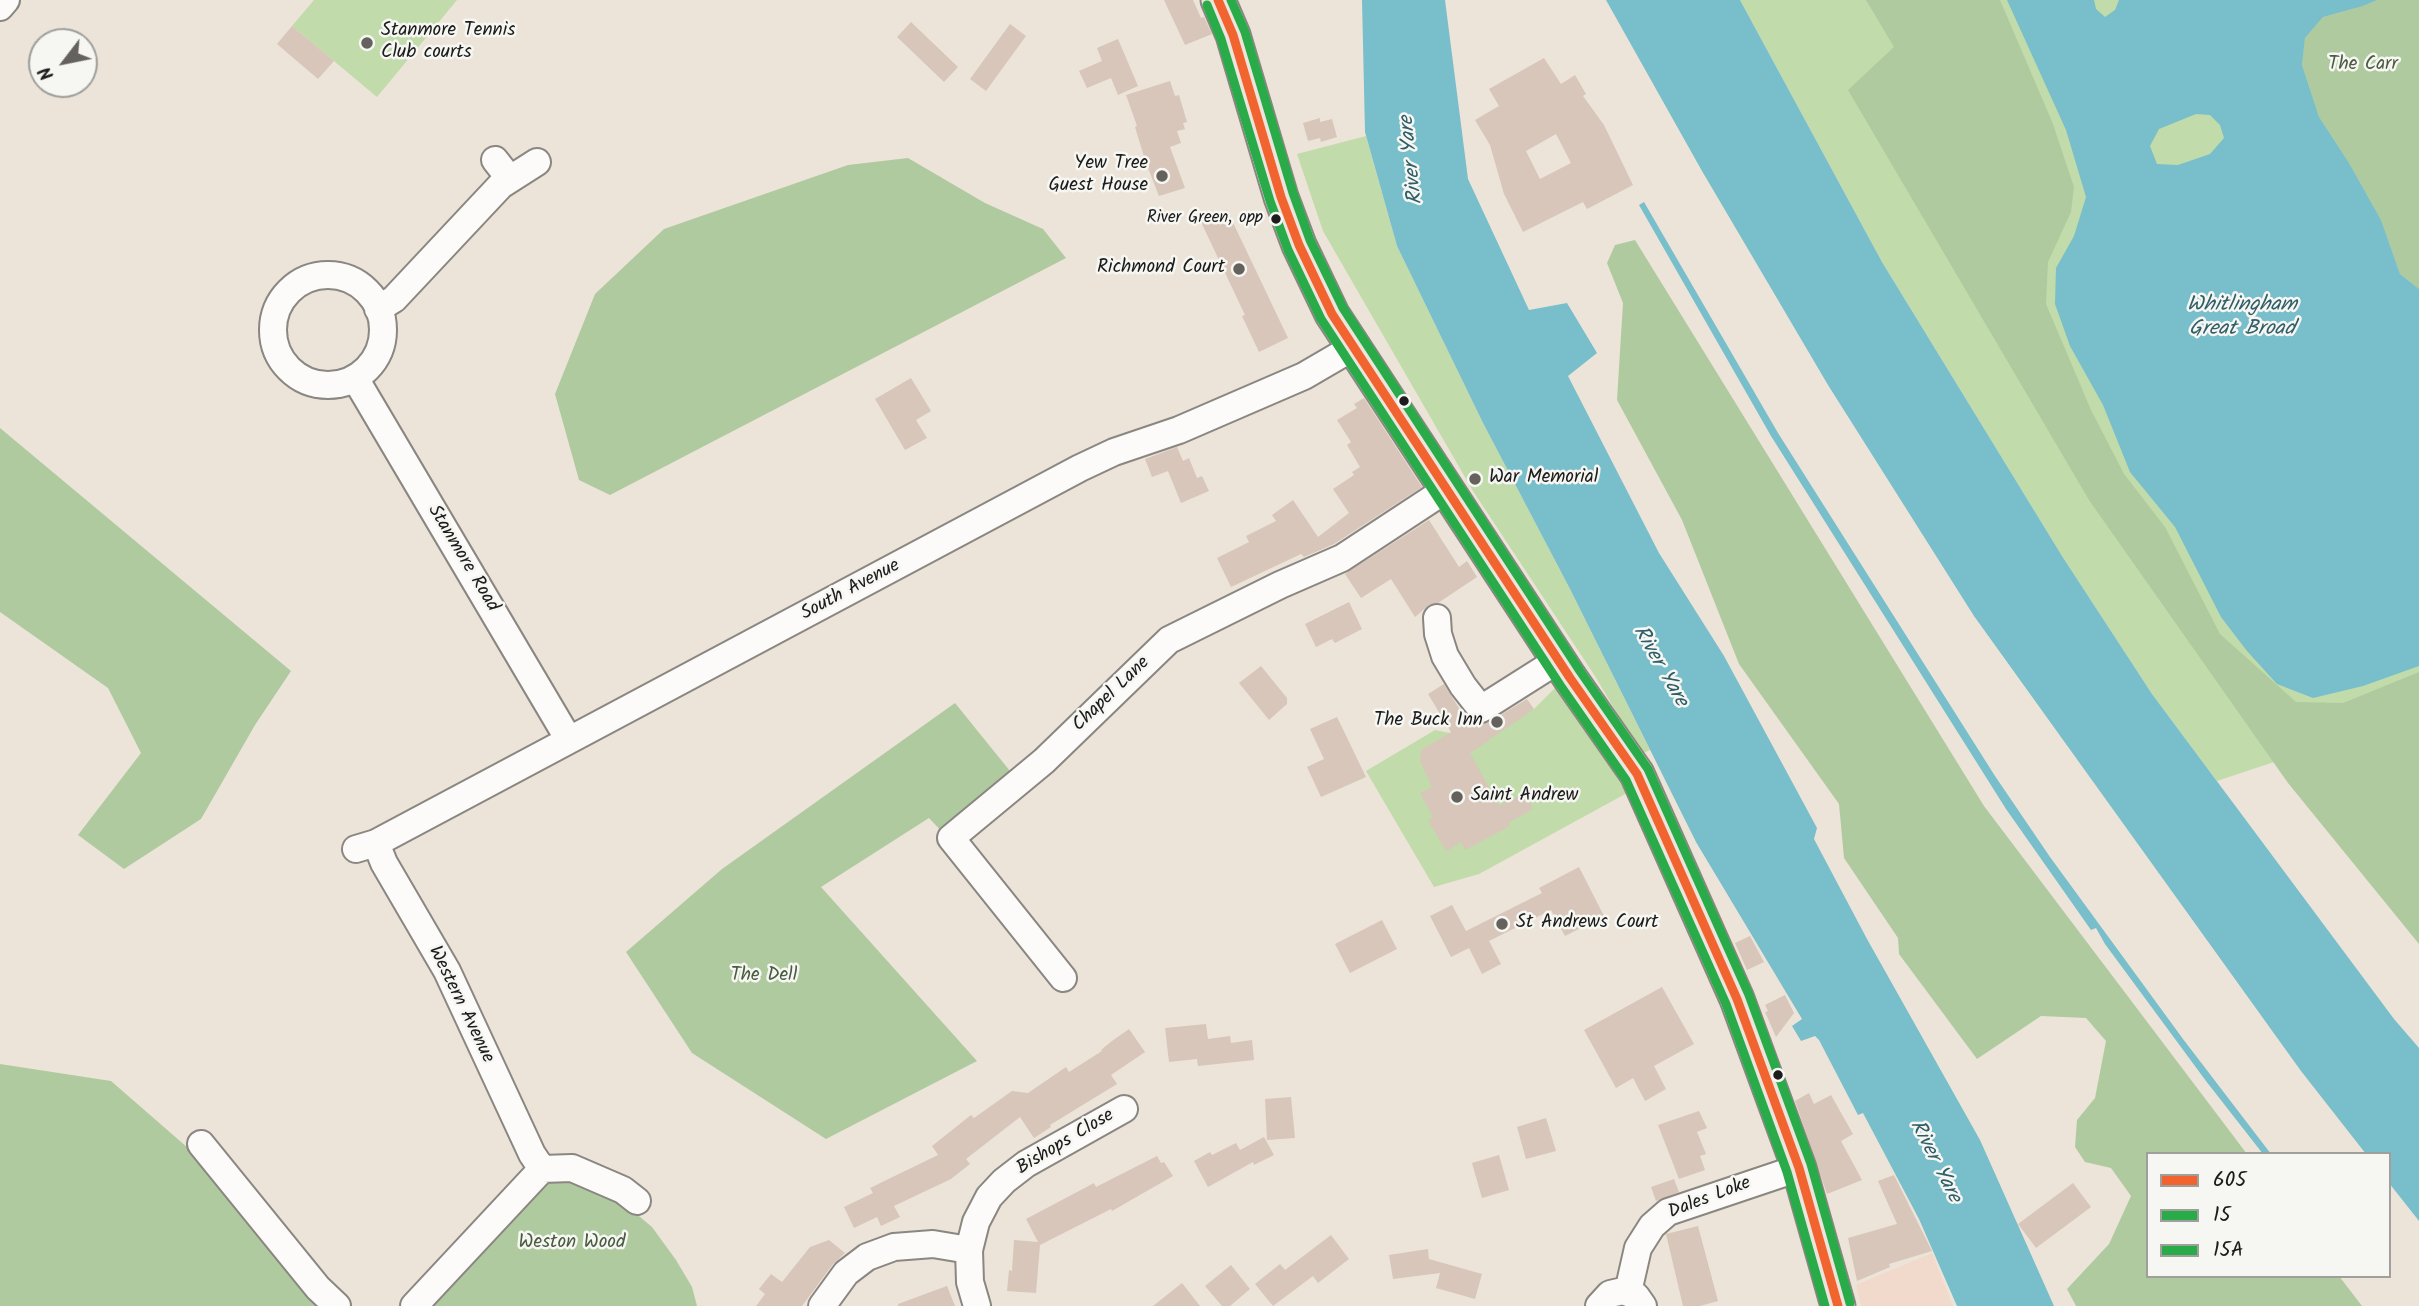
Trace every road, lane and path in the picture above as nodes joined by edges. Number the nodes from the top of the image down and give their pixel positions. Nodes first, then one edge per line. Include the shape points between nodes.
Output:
1 (1218, 0) edge
2 (537, 162) dead end
3 (378, 309) junction
4 (1352, 348) junction
5 (355, 379) junction
6 (1447, 489) junction
7 (1437, 618) dead end
8 (1560, 659) junction
9 (569, 740) junction
10 (366, 846) joint
11 (1063, 978) dead end
12 (1124, 1109) dead end
13 (201, 1144) dead end
14 (1799, 1168) junction
15 (542, 1169) junction
16 (637, 1201) dead end
17 (968, 1250) junction
18 (1636, 1299) edge
19 (337, 1306) edge
20 (414, 1306) edge
21 (822, 1306) edge
22 (978, 1306) edge
23 (1599, 1306) edge
24 (1838, 1306) edge

1 - 4 main road via 1299,245
2 - 3 street via 503,170 501,185 394,299
3 - 5 street via 383,324 380,348 370,366
3 - 5 street via 365,290 346,278 327,275 298,284 277,308 274,345 283,363 299,378 318,385
4 - 6 main road
4 - 9 street, South Avenue via 1304,376 1080,468
5 - 9 street, Stanmore Road
6 - 8 main road
6 - 11 street, Chapel Lane via 1342,558 1169,640 1044,761 951,838
7 - 8 street via 1446,656 1473,714
8 - 14 main road via 1637,774 1737,999
9 - 10 street, South Avenue
10 - 15 street, Western Avenue via 384,863 447,971
12 - 17 street, Bishops Close via 1004,1181 989,1197
13 - 19 street
14 - 18 street, Dales Loke via 1668,1212 1638,1248
14 - 24 main road
15 - 16 street via 572,1168 623,1189
15 - 20 street
17 - 21 street via 933,1244 894,1247 867,1256 846,1273
17 - 22 street, Bishops Close via 970,1282
18 - 23 street, Dales Loke via 1610,1294

